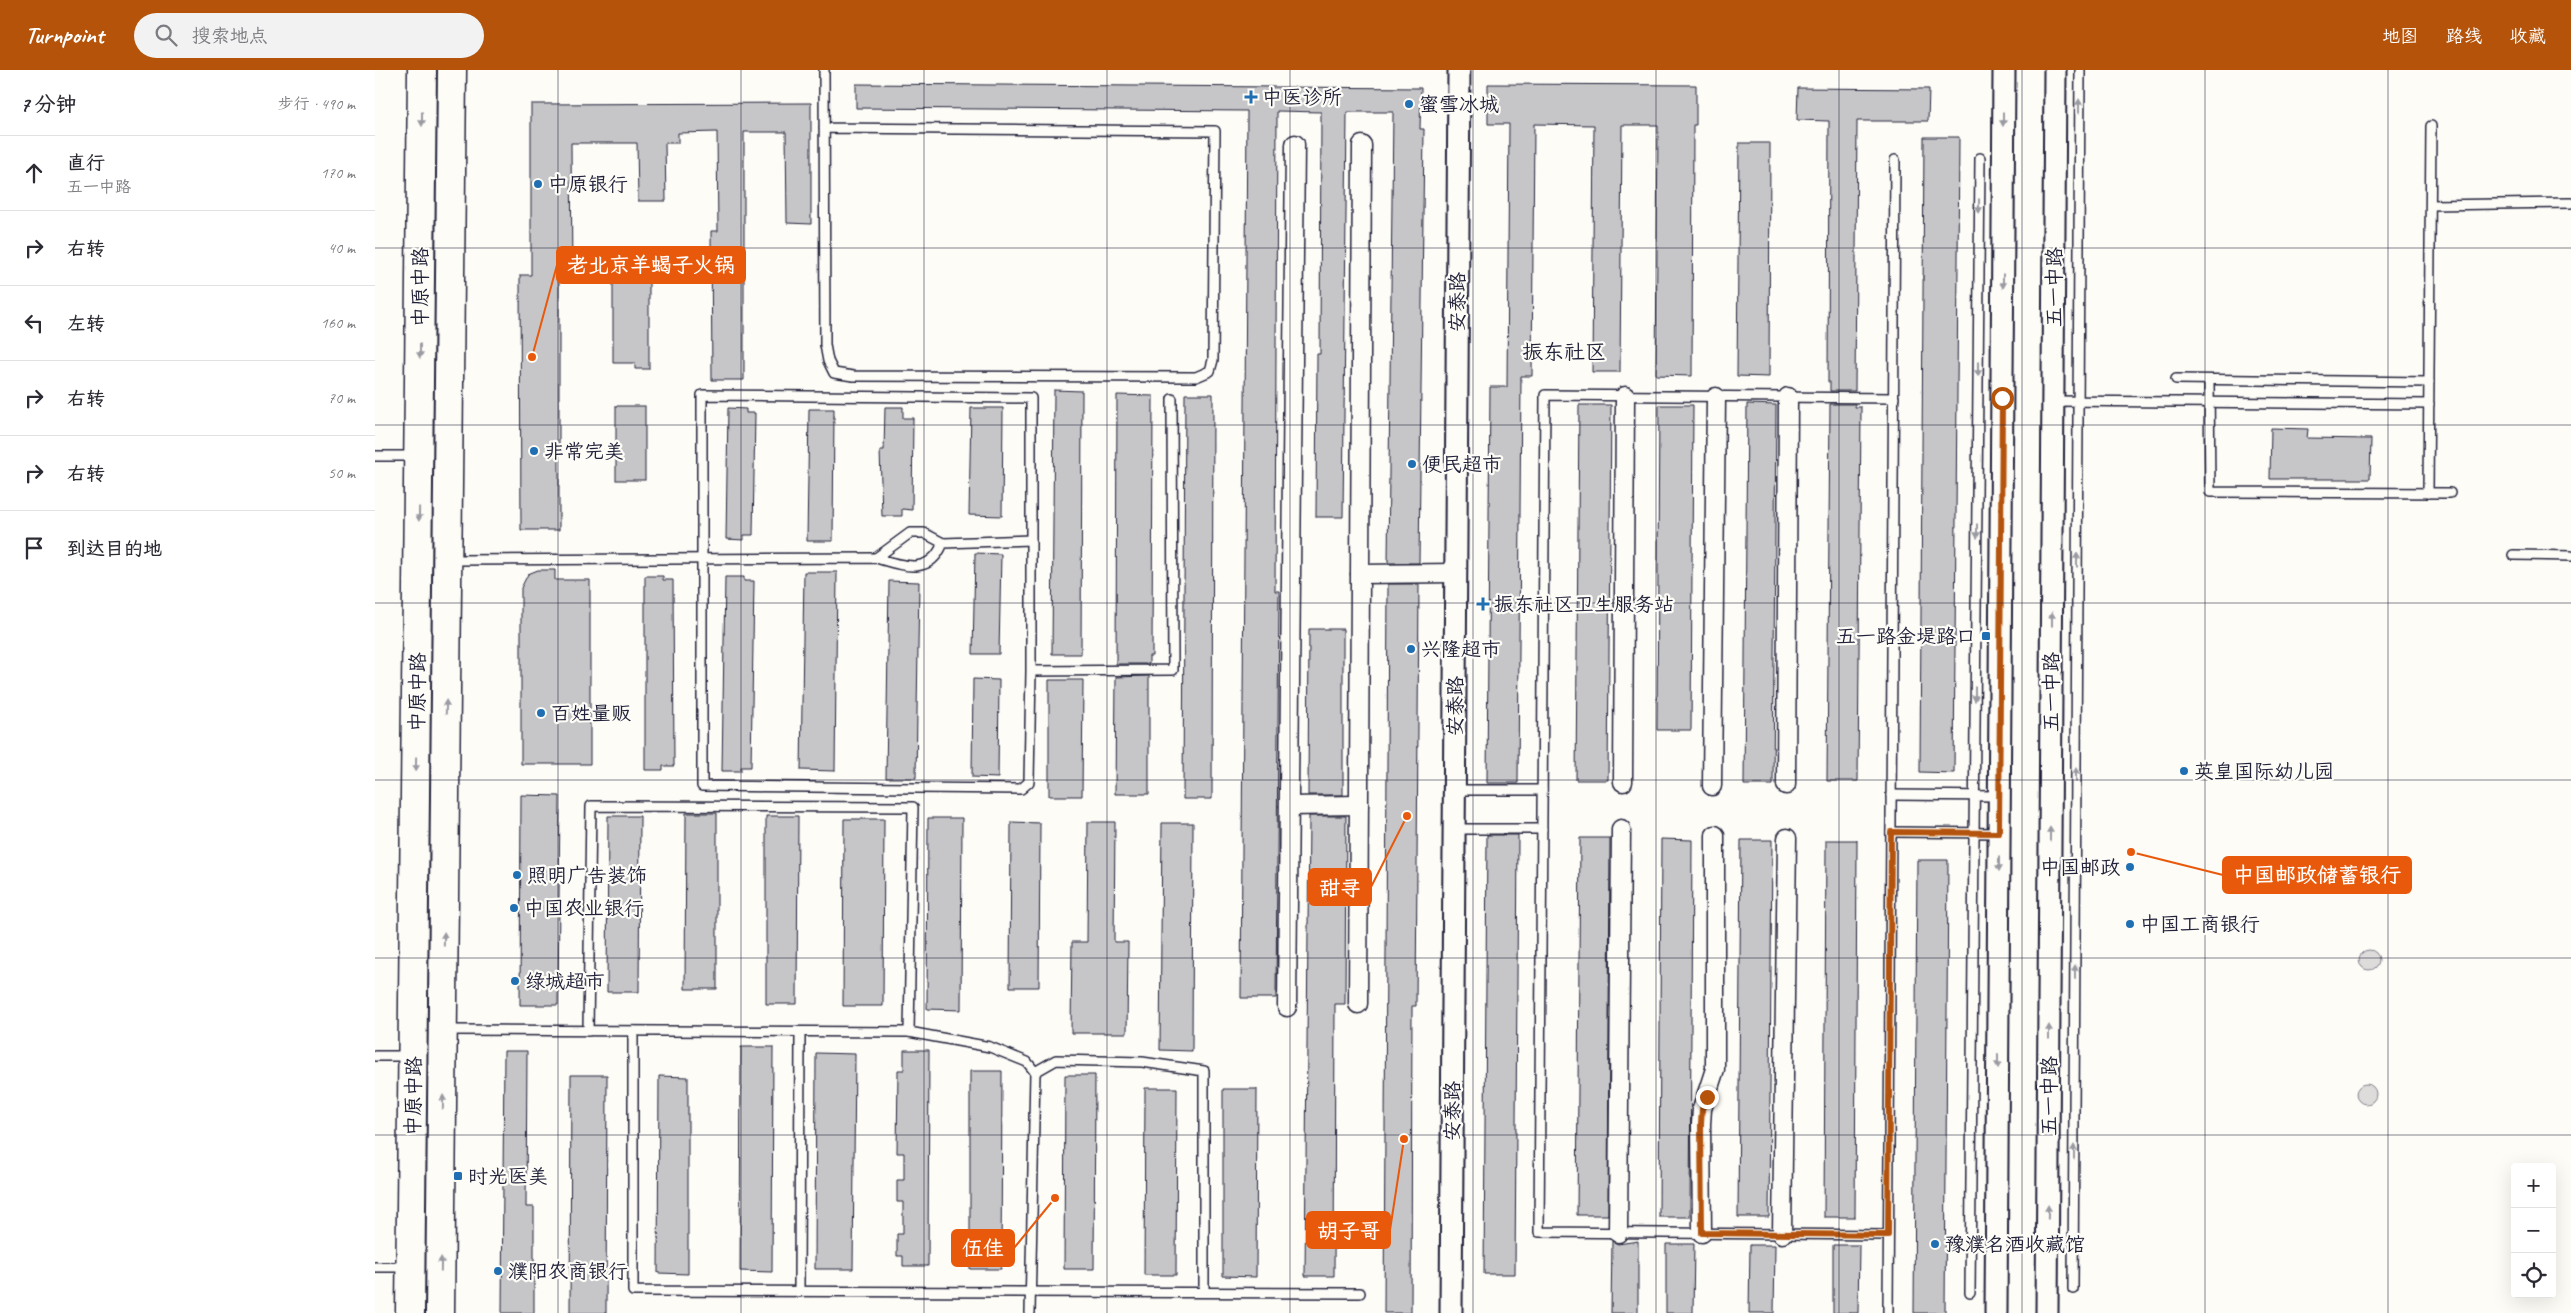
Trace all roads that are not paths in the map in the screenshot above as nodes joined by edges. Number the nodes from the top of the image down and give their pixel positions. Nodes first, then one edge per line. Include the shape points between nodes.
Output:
1 (422, 70) edge
2 (452, 70) edge
3 (824, 70) edge
4 (1459, 70) edge
5 (2004, 70) edge
6 (2055, 70) edge
7 (2080, 70) edge
8 (2431, 126) dead end
9 (825, 128) junction
10 (1295, 144) dead end
11 (1362, 145) dead end
12 (1980, 158) dead end
13 (1895, 160) dead end
14 (2571, 203) edge
15 (2431, 205) junction
16 (2176, 379) dead end
17 (2209, 380) junction
18 (2429, 382) junction
19 (1625, 396) junction
20 (1715, 397) junction
21 (1788, 397) junction
22 (1894, 398) junction
23 (1172, 399) dead end
24 (2053, 401) junction
25 (2078, 401) junction
26 (2209, 403) junction
27 (2429, 404) junction
28 (375, 456) edge
29 (419, 456) junction
30 (2428, 493) junction
31 (2450, 493) dead end
32 (1031, 540) junction
33 (943, 543) junction
34 (2513, 555) dead end
35 (2571, 556) edge
36 (702, 558) junction
37 (876, 558) junction
38 (448, 560) junction
39 (1360, 574) junction
40 (1456, 574) junction
41 (1031, 671) junction
42 (1623, 782) dead end
43 (1786, 785) dead end
44 (1712, 786) dead end
45 (1454, 790) junction
46 (1542, 790) junction
47 (1891, 795) junction
48 (1974, 795) junction
49 (1999, 796) junction
50 (1359, 805) junction
51 (1289, 806) junction
52 (1454, 829) junction
53 (1542, 829) junction
54 (1621, 829) dead end
55 (1891, 832) junction
56 (1974, 833) junction
57 (1999, 833) junction
58 (1715, 835) dead end
59 (1787, 838) dead end
60 (1358, 1004) dead end
61 (1287, 1007) dead end
62 (443, 1030) junction
63 (588, 1031) junction
64 (633, 1031) junction
65 (800, 1032) junction
66 (909, 1032) junction
67 (375, 1056) edge
68 (413, 1056) junction
69 (1035, 1072) junction
70 (1618, 1233) junction
71 (1702, 1233) junction
72 (1782, 1234) junction
73 (1888, 1235) junction
74 (375, 1267) edge
75 (411, 1267) junction
76 (2073, 1289) dead end
77 (799, 1292) junction
78 (1031, 1292) junction
79 (1204, 1292) junction
80 (1360, 1293) dead end
81 (1970, 1293) dead end
82 (411, 1313) edge
83 (441, 1313) edge
84 (1030, 1313) edge
85 (1451, 1313) edge
86 (1888, 1313) edge
87 (1996, 1313) edge
88 (2047, 1313) edge

1 -> 29 main road, 中原中路
2 - 38 main road, 中原中路
3 - 9 lane
4 - 40 street, 安泰路
5 -> 49 street
6 - 24 street, 五一中路
25 -> 7 lane
8 - 15 lane
9 - 9 lane via 825,345 834,373 853,376 1196,377 1210,371 1213,360 1215,131
10 - 51 street
11 - 39 street
12 -> 48 lane
13 - 22 lane
14 - 15 lane
15 - 18 lane
16 - 17 lane
17 - 18 lane
17 - 26 lane
18 - 27 lane
19 - 20 lane
19 - 42 street
19 - 46 lane via 1545,396
20 - 21 lane
20 - 44 street
21 - 22 lane
21 - 43 street
22 - 47 lane
23 - 41 lane via 1173,670
24 - 25 lane
88 -> 24 street, 五一中路
25 - 26 lane
76 -> 25 lane
26 - 27 lane
26 - 30 lane via 2210,492
27 - 30 lane
28 - 29 lane
29 -> 68 main road, 中原中路
30 - 31 lane
32 - 33 lane
32 - 36 lane via 1031,398 702,395
32 - 41 lane
33 - 37 lane via 924,533 910,533
33 - 37 lane via 937,556 921,566 901,565
34 - 35 lane
36 - 37 lane
36 - 38 lane
36 - 41 lane via 702,786 1021,790 1029,782
62 -> 38 main road, 中原中路
39 - 40 street
39 - 50 street
40 - 45 street, 安泰路
45 - 46 lane
45 - 52 street, 安泰路
46 - 53 lane
47 - 48 lane
47 - 55 lane
48 - 49 lane
48 - 56 lane
49 - 57 street
50 - 51 street
50 - 60 street
51 - 61 street
52 - 53 lane
52 - 85 street, 安泰路
53 - 70 lane via 1539,1232
54 - 70 street
55 - 56 lane
55 - 73 lane
56 - 57 lane
56 - 81 lane
57 -> 87 street
58 - 71 street via 1715,1069 1702,1109
59 - 72 street
62 - 63 lane
83 -> 62 main road, 中原中路
63 - 64 lane
63 - 66 lane via 591,806 913,807
64 - 65 lane
64 - 77 lane via 633,1291
65 - 66 lane
65 - 77 lane
66 - 69 lane via 989,1046 1027,1062
67 - 68 lane
68 - 75 main road, 中原中路
69 - 78 lane
69 - 79 lane via 1056,1060 1142,1062 1204,1071
70 - 71 lane
71 - 72 lane
72 - 73 lane
73 - 86 lane
74 - 75 lane
75 - 82 main road, 中原中路
77 - 78 lane
78 - 79 lane
78 - 84 lane
79 - 80 lane

